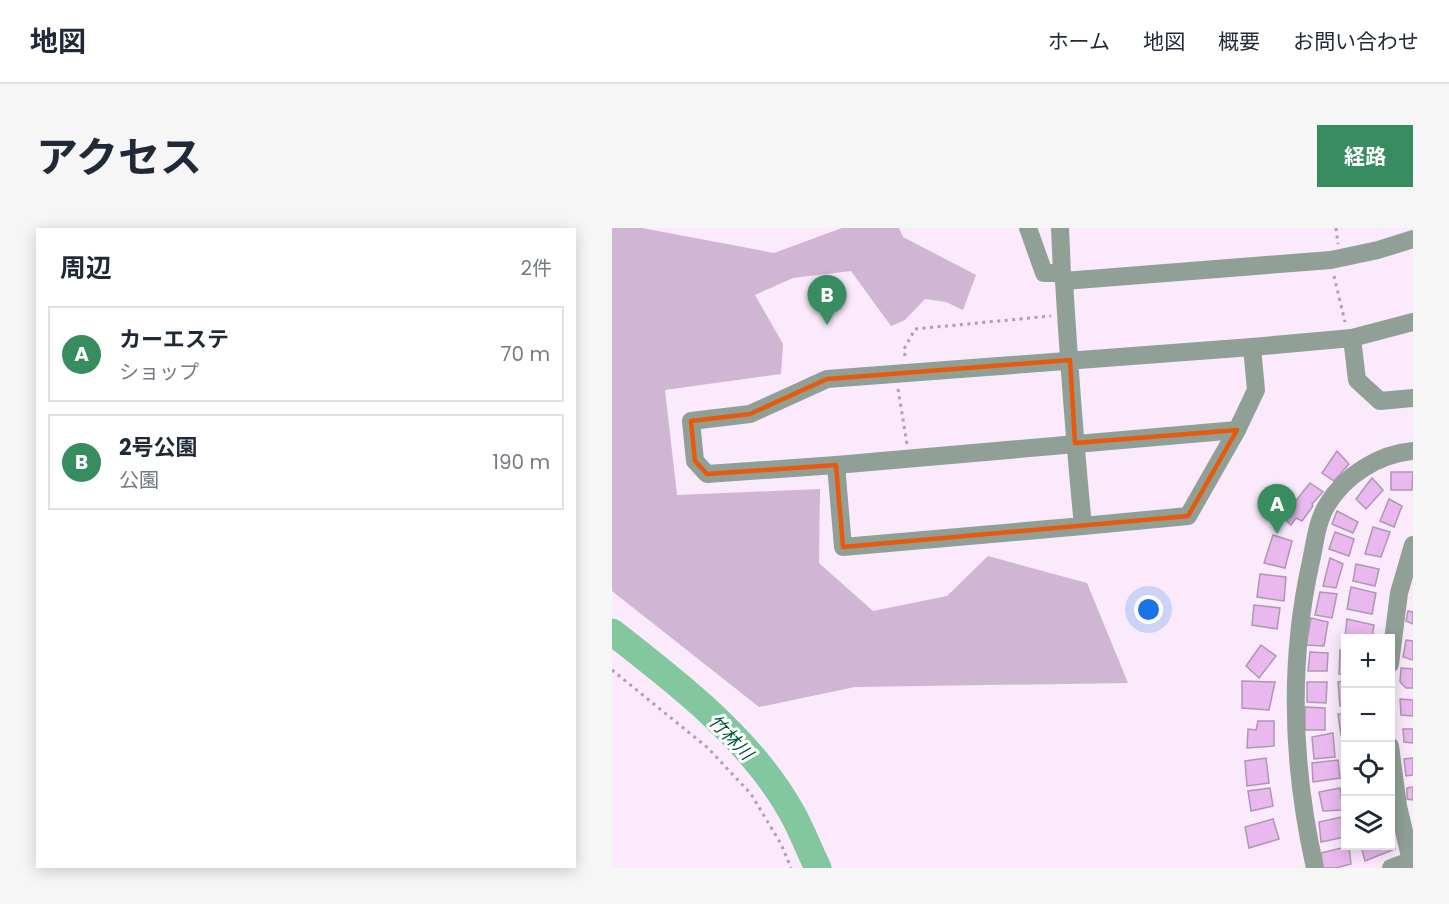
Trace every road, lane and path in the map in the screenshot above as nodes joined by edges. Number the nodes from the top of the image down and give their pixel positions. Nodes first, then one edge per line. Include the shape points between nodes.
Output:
1 (1028, 228) edge
2 (1060, 228) edge
3 (1413, 239) edge
4 (1331, 260) junction
5 (1063, 277) junction
6 (1066, 315) junction
7 (1413, 322) edge
8 (1351, 338) junction
9 (1252, 346) junction
10 (1070, 360) junction
11 (902, 373) junction
12 (1413, 398) edge
13 (1237, 430) junction
14 (1075, 443) junction
15 (1413, 451) edge
16 (909, 458) junction
17 (836, 465) junction
18 (1083, 526) junction
19 (1413, 545) edge
20 (1394, 634) edge
21 (612, 670) edge
22 (1395, 784) edge
23 (1412, 861) edge
24 (791, 868) edge
25 (1315, 868) edge
26 (1390, 868) edge

1 - 5 street via 1044,273
2 - 5 street
3 - 4 street
4 - 5 street
4 - 8 path
5 - 6 street
6 - 10 street
6 - 11 path via 915,329 904,349
7 - 8 street
8 - 9 street
8 - 12 street via 1357,380 1380,401
9 - 10 street
9 - 13 street via 1256,390
10 - 11 street
10 - 14 street
11 - 16 path
11 - 17 street via 827,379 750,414 691,421 694,461 707,474
13 - 14 street
13 - 18 street via 1188,516
14 - 16 street
14 - 18 street
15 - 25 street via 1398,452 1372,463 1348,480 1320,520 1296,653 1295,710 1298,773
16 - 17 street
17 - 18 street via 843,547
19 - 20 street via 1399,593
21 - 24 path via 708,748 751,794 781,843
22 - 23 street
23 - 26 street

